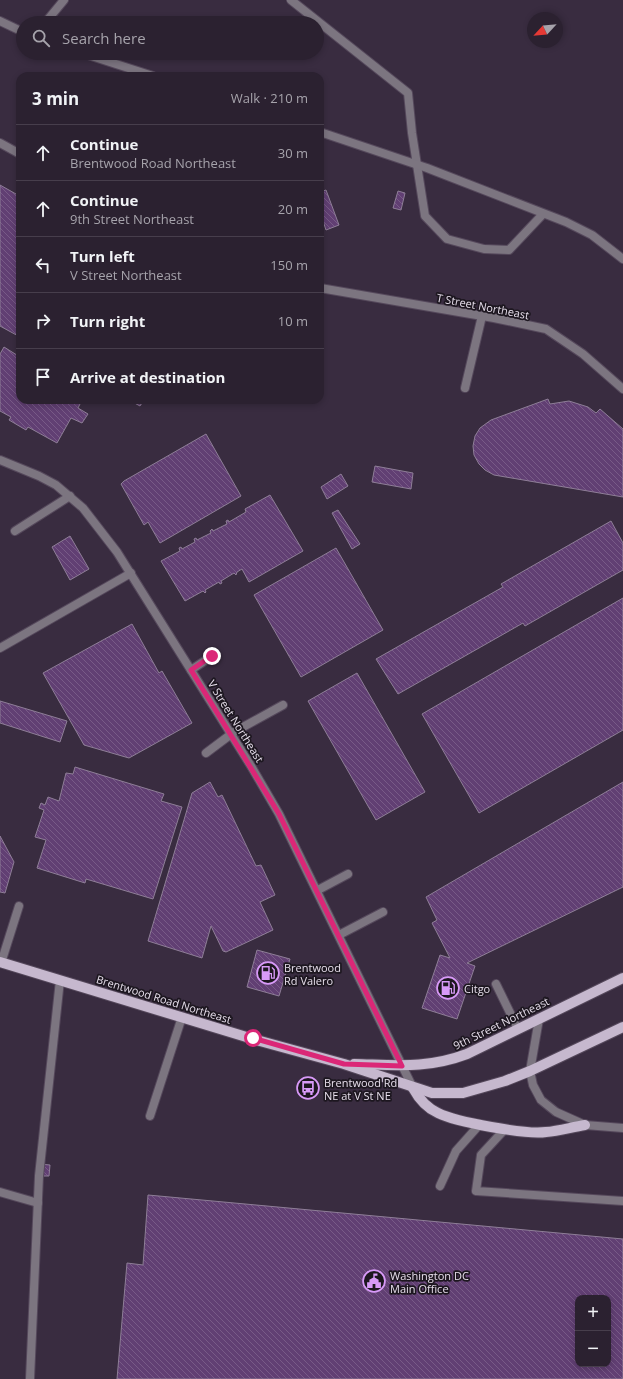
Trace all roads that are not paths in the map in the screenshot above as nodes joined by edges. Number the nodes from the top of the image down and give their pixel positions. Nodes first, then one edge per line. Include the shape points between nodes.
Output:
1 (64, 0) edge
2 (291, 0) edge
3 (51, 16) edge
4 (311, 16) edge
5 (0, 21) edge
6 (324, 26) edge
7 (16, 29) edge
8 (104, 60) edge
9 (141, 72) edge
10 (324, 133) edge
11 (0, 143) edge
12 (16, 152) edge
13 (417, 164) junction
14 (543, 214) junction
15 (623, 259) edge
16 (324, 289) edge
17 (482, 316) junction
18 (465, 388) dead end
19 (623, 389) edge
20 (0, 460) edge
21 (70, 496) junction
22 (15, 531) dead end
23 (131, 573) junction
24 (0, 648) edge
25 (212, 656) dead end
26 (191, 670) junction
27 (283, 705) dead end
28 (232, 734) junction
29 (206, 752) dead end
30 (348, 874) dead end
31 (318, 890) junction
32 (18, 906) dead end
33 (383, 912) dead end
34 (340, 935) junction
35 (0, 962) edge
36 (623, 978) edge
37 (60, 980) junction
38 (496, 984) dead end
39 (182, 1017) junction
40 (539, 1019) junction
41 (623, 1027) edge
42 (518, 1029) junction
43 (344, 1064) junction
44 (402, 1066) junction
45 (530, 1071) junction
46 (413, 1088) junction
47 (150, 1116) dead end
48 (480, 1124) junction
49 (585, 1125) junction
50 (505, 1128) junction
51 (623, 1128) edge
52 (440, 1186) dead end
53 (0, 1192) edge
54 (623, 1201) edge
55 (38, 1203) junction
56 (30, 1379) edge

1 - 3 street
2 - 4 street
5 - 7 street
6 - 13 street via 408,93
8 - 9 street
10 - 13 street
11 - 12 street
13 - 14 street
13 - 14 street via 425,216 447,238 484,250 509,250
14 - 15 street via 592,235
16 - 17 street, T Street Northeast
17 - 18 street
17 - 19 street, T Street Northeast via 546,329 583,354
20 - 21 street, V Street Northeast via 39,476
21 - 22 street
21 - 23 street, V Street Northeast via 94,520
23 - 24 street
23 - 26 street, V Street Northeast
25 - 26 street
26 - 28 street, V Street Northeast
27 - 28 street
28 - 29 street
28 - 31 street, V Street Northeast via 279,814
30 - 31 street
31 - 34 street, V Street Northeast
32 - 35 street
33 - 34 street
34 - 44 street, V Street Northeast
35 - 37 main road, Brentwood Road Northeast
36 - 40 main road, 9th Street Northeast
37 - 39 main road, Brentwood Road Northeast
37 - 55 street
38 - 42 street
39 - 43 main road, Brentwood Road Northeast
39 - 47 street
40 - 42 main road, 9th Street Northeast
40 - 45 street
41 - 45 main road
42 - 44 main road, 9th Street Northeast via 443,1063
43 - 44 main road, 9th Street Northeast
43 - 46 main road
44 - 46 street, V Street Northeast
45 - 46 main road via 491,1086 463,1093 432,1093
45 - 49 street via 533,1085 544,1104
46 - 48 main road via 433,1111
48 - 50 main road
48 - 52 street via 456,1151
49 - 50 main road via 544,1133
49 - 51 street
50 - 54 street via 481,1155 476,1191
53 - 55 street
55 - 56 street

